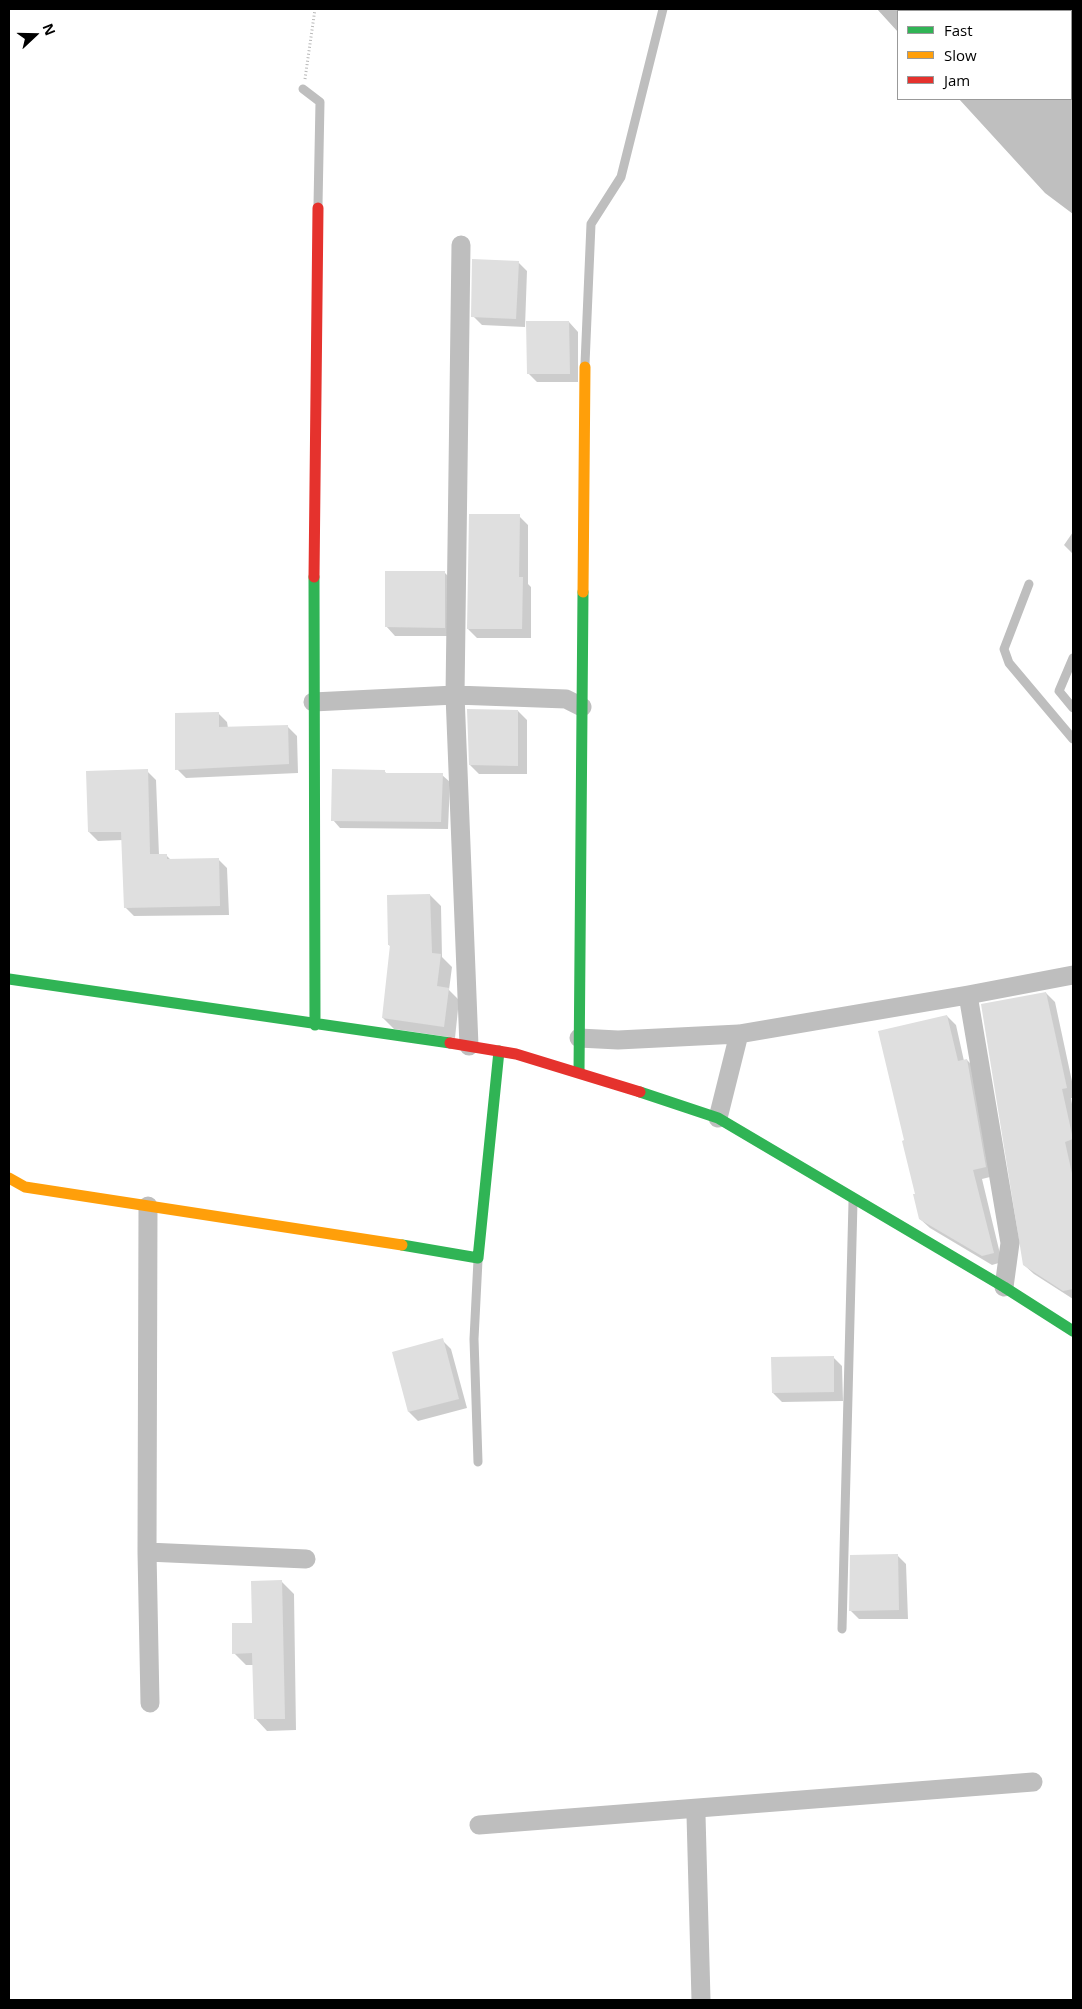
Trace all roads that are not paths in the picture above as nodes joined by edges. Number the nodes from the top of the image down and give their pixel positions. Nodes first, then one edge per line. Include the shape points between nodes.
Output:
1 (663, 9) edge
2 (303, 90) road end
3 (318, 208) joint
4 (461, 245) dead end
5 (585, 367) joint
6 (1029, 584) dead end
7 (1073, 658) edge
8 (455, 695) junction
9 (313, 702) junction
10 (582, 707) junction
11 (1073, 708) edge
12 (1073, 739) edge
13 (1073, 974) edge
14 (9, 978) edge
15 (968, 995) junction
16 (315, 1025) junction
17 (739, 1034) junction
18 (580, 1038) junction
19 (469, 1046) junction
20 (499, 1051) junction
21 (579, 1072) junction
22 (718, 1118) junction
23 (9, 1178) edge
24 (853, 1200) junction
25 (148, 1206) junction
26 (478, 1258) junction
27 (1004, 1287) junction
28 (1073, 1331) edge
29 (478, 1462) dead end
30 (147, 1552) junction
31 (306, 1559) dead end
32 (842, 1629) dead end
33 (150, 1703) dead end
34 (1033, 1782) dead end
35 (698, 1808) junction
36 (479, 1825) dead end
37 (701, 2000) edge

1 - 5 lane via 621,177 591,224
2 - 3 lane via 320,102
3 - 9 street
4 - 8 street
5 - 10 street
6 - 12 lane via 1004,649 1009,664
7 - 11 lane via 1059,691
8 - 9 street
8 - 10 street via 566,699
8 - 19 street
9 - 16 street
10 - 18 street
13 - 15 street
14 - 16 street
15 - 17 street
15 - 27 street via 1010,1243
16 - 19 street
17 - 18 street via 618,1040
17 - 22 street
18 - 21 street
19 - 20 street
20 - 21 street
20 - 26 street
21 - 22 street
22 - 24 street
23 - 25 street via 25,1187
24 - 27 street
24 - 32 lane
25 - 26 street
25 - 30 street
26 - 29 lane via 474,1338
27 - 28 street
30 - 31 street
30 - 33 street
34 - 35 street
35 - 36 street
35 - 37 street

